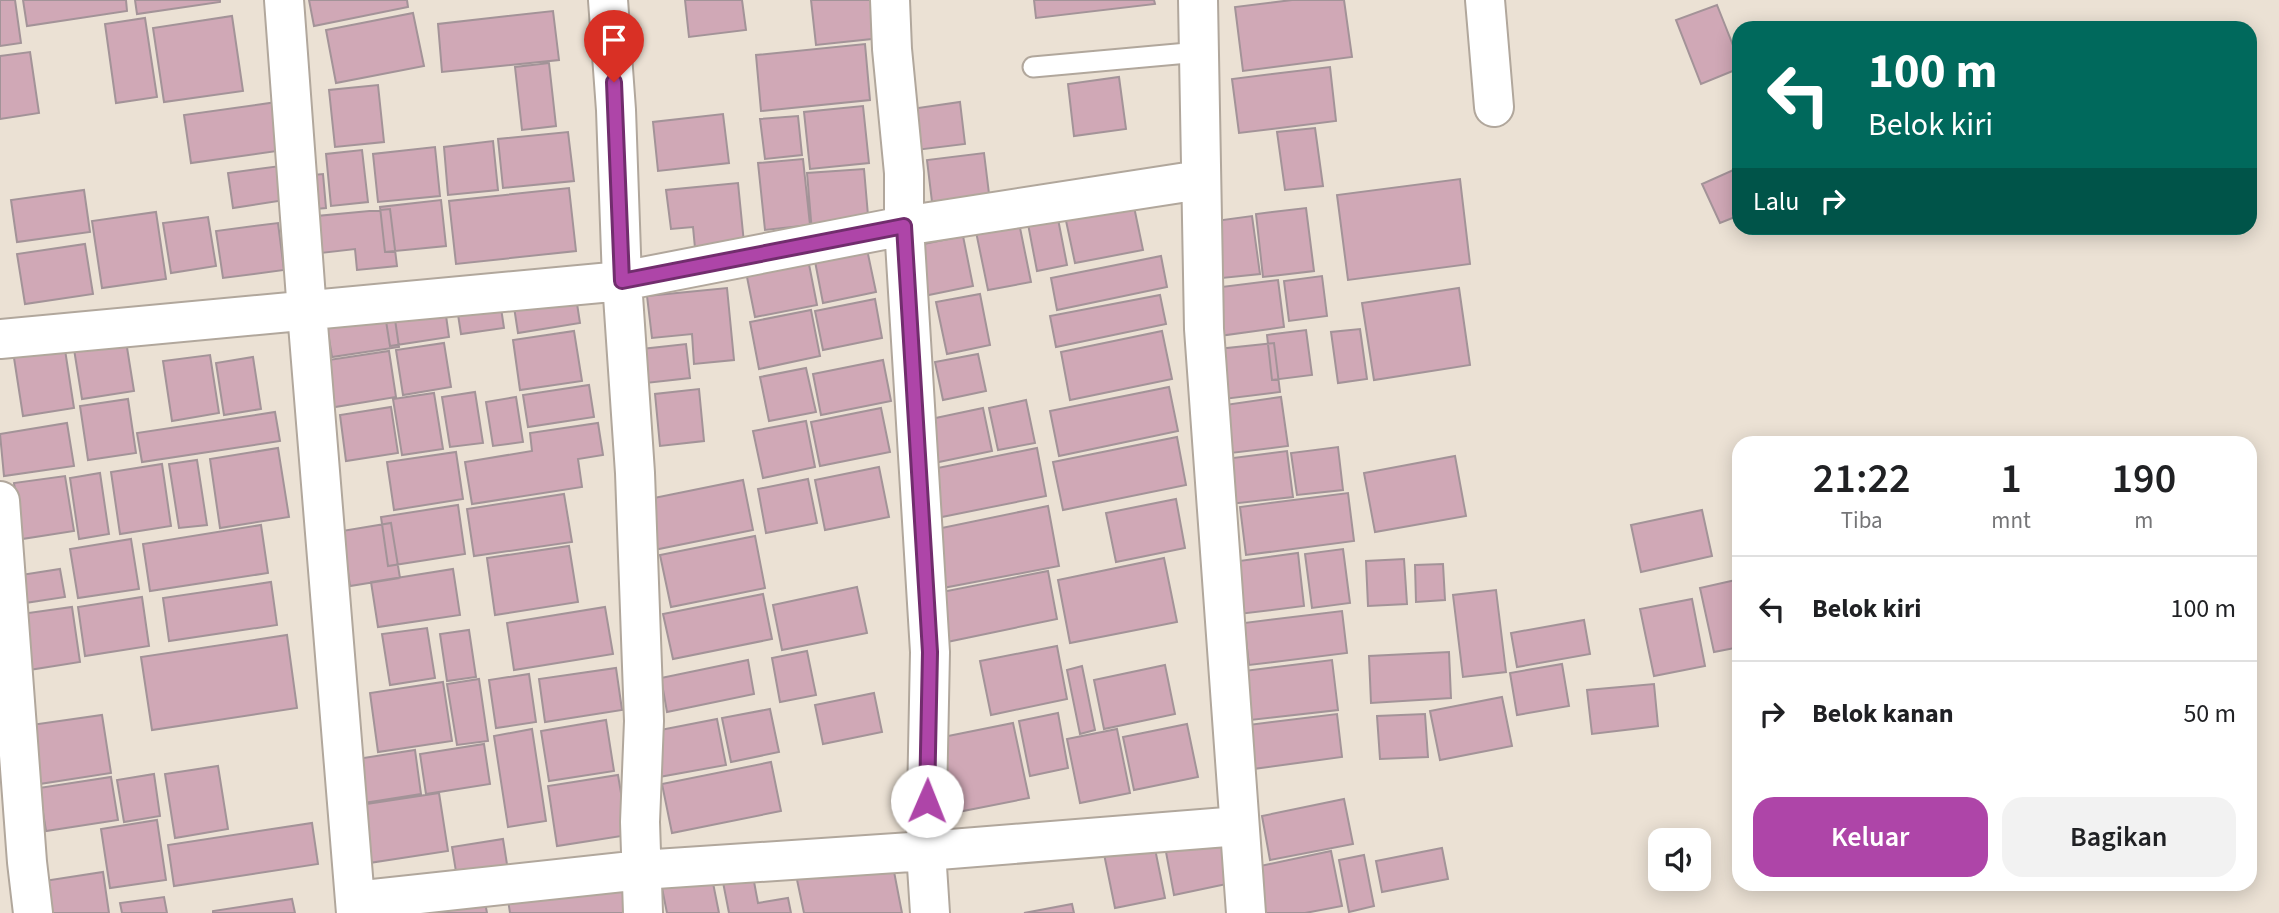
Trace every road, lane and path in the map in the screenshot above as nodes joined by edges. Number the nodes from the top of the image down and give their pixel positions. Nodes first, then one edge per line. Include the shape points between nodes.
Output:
1 (284, 0) edge
2 (608, 0) edge
3 (890, 0) edge
4 (1198, 0) edge
5 (1485, 0) edge
6 (1199, 52) junction
7 (1033, 67) dead end
8 (1494, 107) dead end
9 (1200, 180) junction
10 (904, 226) junction
11 (622, 281) junction
12 (307, 312) junction
13 (0, 339) edge
14 (0, 501) edge
15 (1239, 826) junction
16 (926, 851) junction
17 (641, 870) junction
18 (355, 907) edge
19 (33, 913) edge
20 (643, 913) edge
21 (930, 913) edge
22 (1246, 913) edge

1 - 12 street
2 - 11 street
3 - 10 street
4 - 6 street
5 - 8 street
6 - 7 lane
6 - 9 street
9 - 10 street
9 - 15 street via 1204,329
10 - 11 street
10 - 16 street via 930,652
11 - 12 street
11 - 17 street via 644,721
12 - 13 street
12 - 18 street
14 - 19 street
15 - 16 street
15 - 22 street
16 - 17 street
16 - 21 street
17 - 18 street
17 - 20 street

